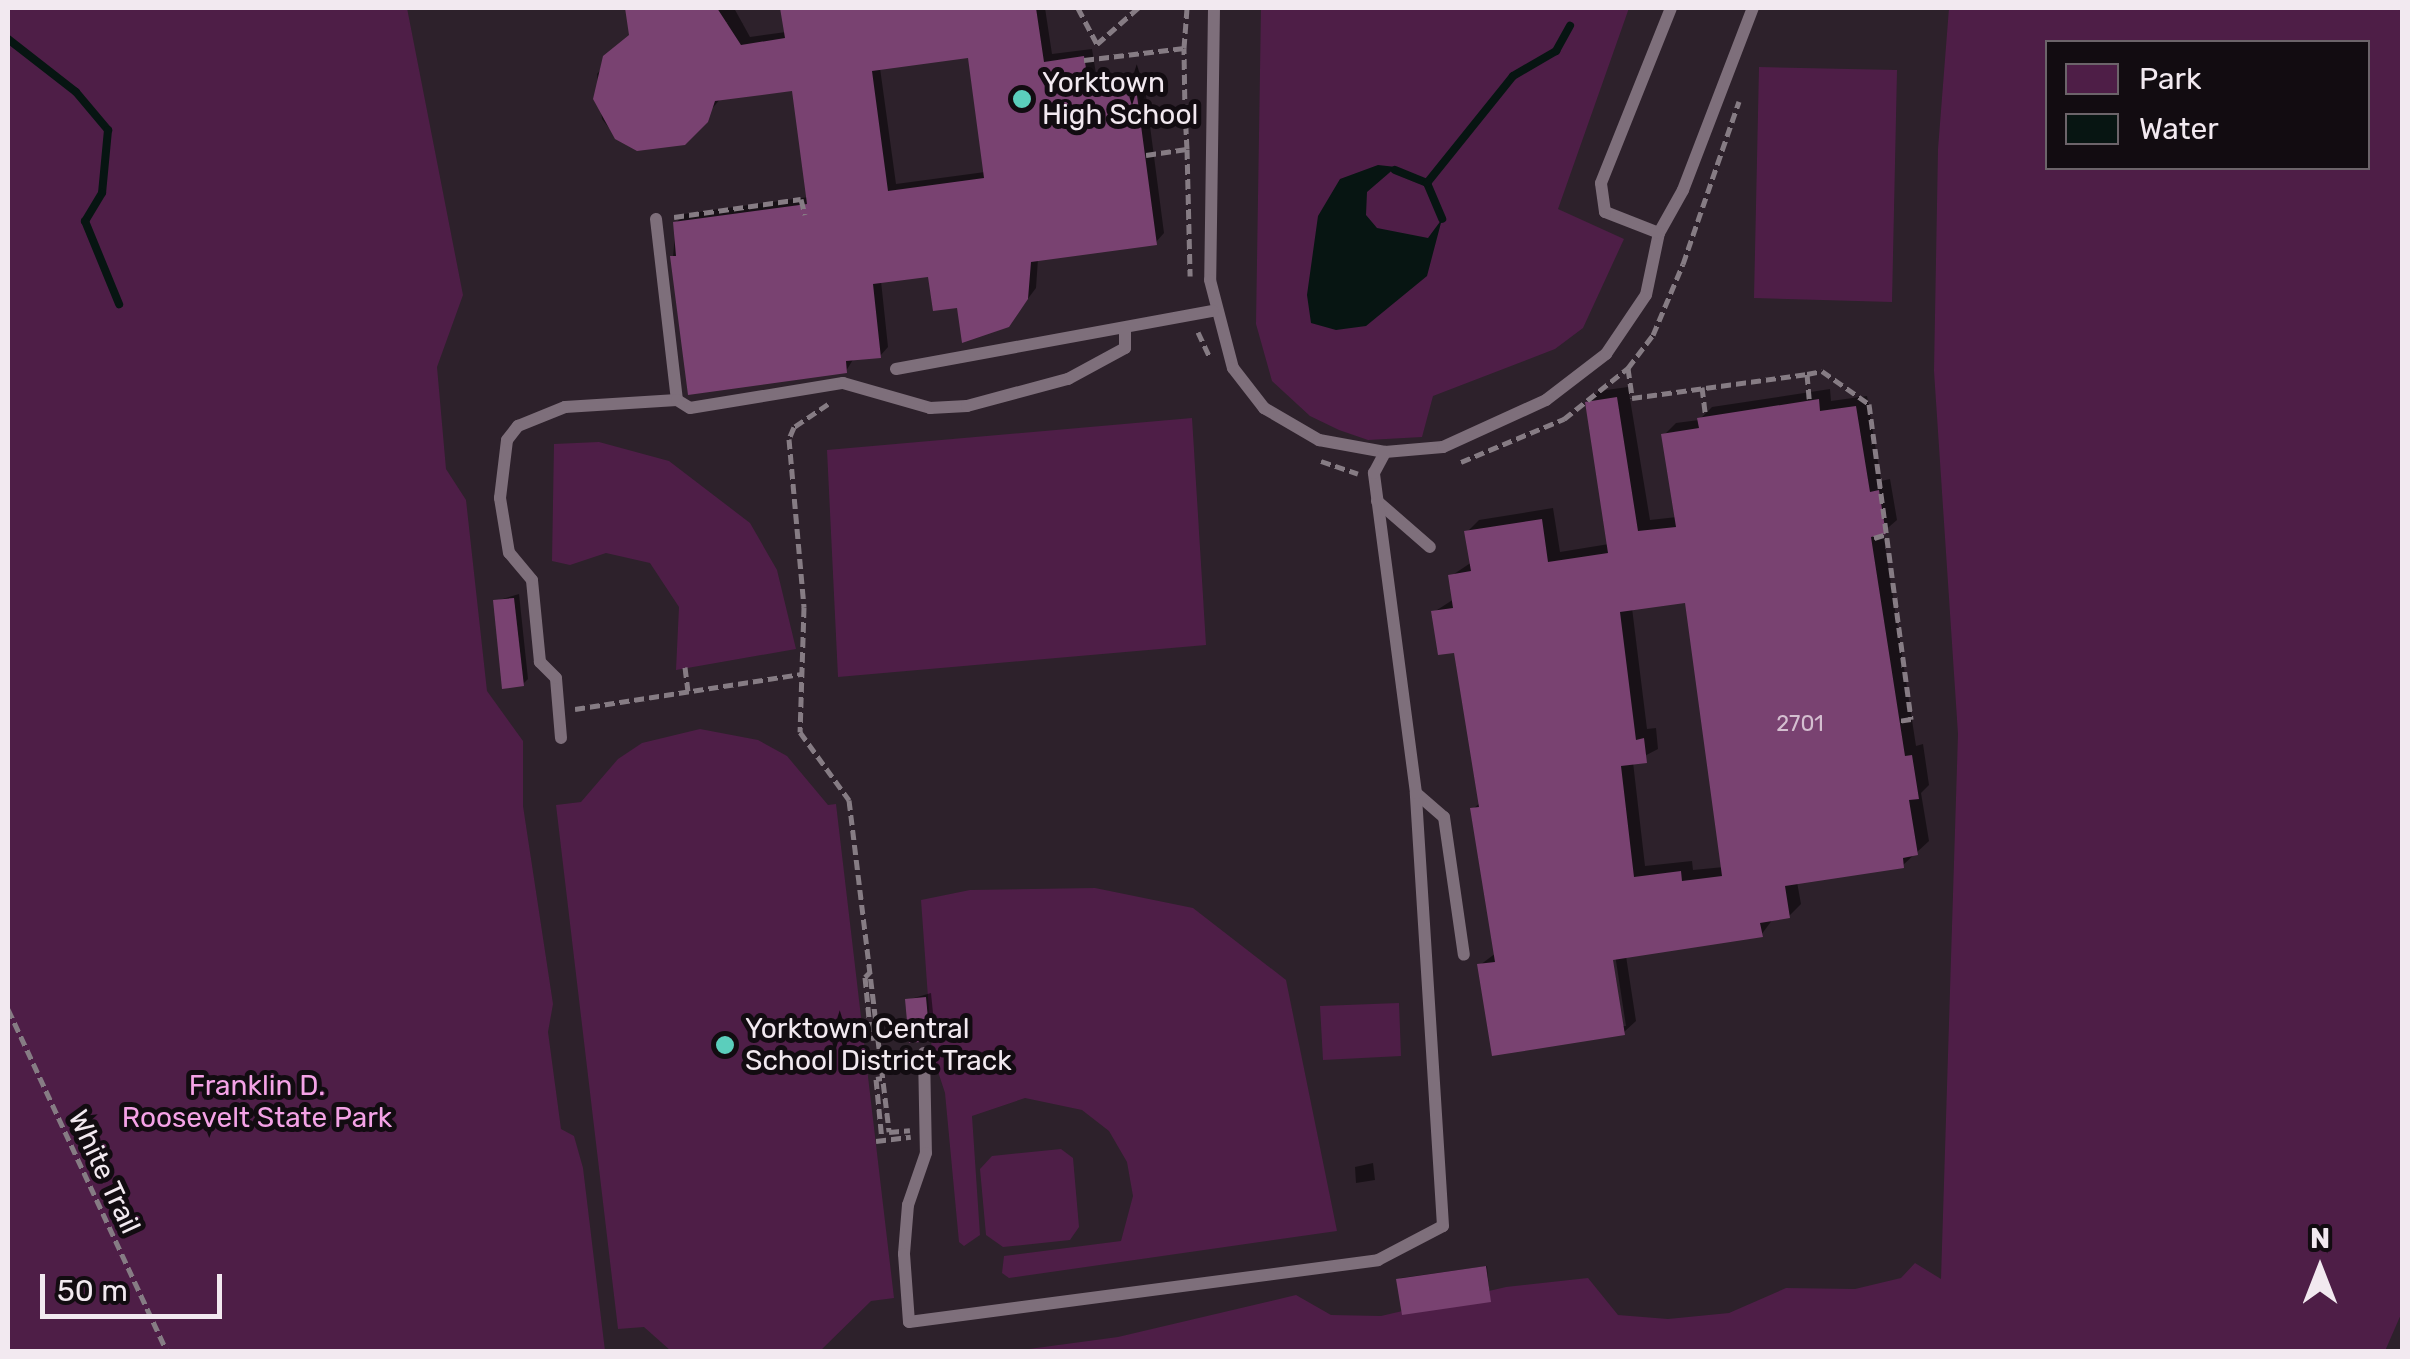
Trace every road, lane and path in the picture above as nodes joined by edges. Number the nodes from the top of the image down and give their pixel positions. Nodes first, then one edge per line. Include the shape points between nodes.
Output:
1 (1078, 8) edge
2 (1138, 8) edge
3 (1187, 8) edge
4 (1214, 8) edge
5 (1671, 8) edge
6 (1752, 8) edge
7 (1097, 44) junction
8 (1184, 48) junction
9 (1106, 54) junction
10 (1084, 60) dead end
11 (1185, 114) junction
12 (1142, 120) dead end
13 (1186, 149) junction
14 (1146, 156) dead end
15 (805, 215) dead end
16 (656, 219) joint
17 (1658, 233) junction
18 (1213, 311) junction
19 (1194, 314) junction
20 (1125, 329) junction
21 (1198, 333) dead end
22 (1628, 368) dead end
23 (896, 369) dead end
24 (1219, 374) dead end
25 (1808, 374) junction
26 (843, 383) junction
27 (1702, 387) junction
28 (1809, 399) dead end
29 (677, 400) junction
30 (1705, 412) dead end
31 (1384, 452) junction
32 (1305, 454) dead end
33 (1363, 482) dead end
34 (1378, 501) junction
35 (1886, 534) junction
36 (1874, 538) dead end
37 (1430, 547) dead end
38 (685, 667) dead end
39 (800, 674) junction
40 (688, 691) junction
41 (560, 712) junction
42 (1900, 721) dead end
43 (561, 738) dead end
44 (1416, 792) junction
45 (1464, 956) dead end
46 (8, 1009) edge
47 (924, 1054) dead end
48 (883, 1078) junction
49 (166, 1352) edge

1 - 7 path
2 - 7 path
3 - 8 path
4 - 18 lane via 1208,223
5 - 17 lane via 1600,183 1605,212
6 - 17 lane via 1678,203
7 - 9 path
8 - 9 path
8 - 11 path
9 - 10 path
11 - 12 path
11 - 13 path
13 - 14 path
13 - 19 path
15 - 16 path via 802,198
16 - 29 lane
17 - 31 lane via 1646,295 1606,354 1546,400 1442,447
18 - 19 lane
18 - 31 lane via 1233,368 1264,408 1319,440
19 - 20 lane
20 - 23 lane
20 - 26 lane via 1124,348 1068,379 967,406 930,408
21 - 24 path
22 - 27 path via 1632,398
25 - 27 path
25 - 28 path
25 - 35 path via 1822,372 1869,404
26 - 29 lane via 690,408
26 - 39 path via 843,393 794,427 789,439 804,608
27 - 30 path
29 - 41 lane via 565,407 518,426 507,440 500,498 509,553 532,580 540,662 556,678
31 - 34 lane via 1374,473
32 - 33 path
34 - 37 lane
34 - 44 lane
35 - 36 path
35 - 42 path via 1912,720
38 - 40 path
39 - 40 path
39 - 48 path via 800,732 849,800 864,976
40 - 41 path
41 - 43 lane
44 - 45 lane via 1444,817
44 - 47 lane via 1443,1226 1378,1260 910,1322 904,1254 908,1205 926,1153
46 - 49 path, White Trail
48 - 48 path via 889,1132 916,1129 918,1137 879,1140 876,1079

